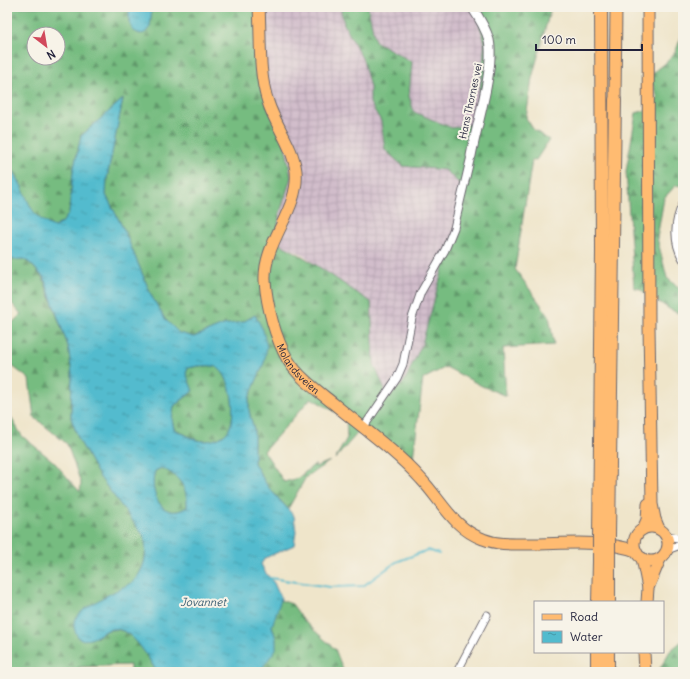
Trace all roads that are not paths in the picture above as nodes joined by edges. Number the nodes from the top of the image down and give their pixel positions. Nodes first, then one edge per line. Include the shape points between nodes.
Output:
1 (259, 7) edge
2 (472, 7) edge
3 (601, 7) edge
4 (616, 7) edge
5 (643, 7) edge
6 (648, 7) edge
7 (615, 100) joint
8 (470, 156) joint
9 (683, 204) edge
10 (683, 259) edge
11 (363, 428) junction
12 (640, 532) junction
13 (663, 532) junction
14 (606, 539) junction
15 (683, 539) edge
16 (683, 544) edge
17 (668, 550) junction
18 (639, 555) junction
19 (660, 559) junction
20 (604, 562) junction
21 (648, 588) junction
22 (598, 601) edge
23 (609, 601) edge
24 (647, 601) edge
25 (487, 615) dead end
26 (597, 653) edge
27 (608, 653) edge
28 (644, 653) edge
29 (457, 672) edge
30 (597, 672) edge
31 (608, 672) edge
32 (645, 672) edge

1 - 11 main road, Molandsveien via 265,93 292,155 296,174 294,194 266,261 271,312 283,350 294,369
2 - 8 street, Hans Thornes vei via 489,40 490,64
3 - 14 highway
4 - 7 main road
5 - 12 main road via 648,504 647,520
6 - 13 main road via 652,481 654,512
7 - 14 highway
8 - 11 street via 454,228 445,250 421,292 412,318 403,364 397,378
9 - 10 street via 676,229 677,244
11 - 14 main road, Molandsveien via 416,474 456,522 475,536 503,544
12 - 13 main road via 653,527
12 - 14 main road, Molandsveien
12 - 18 main road via 634,544
13 - 15 street
13 - 17 main road via 669,544
14 - 18 main road, Molandsveien
14 - 20 highway, bridge
16 - 17 street
17 - 19 main road
18 - 19 main road via 651,561
18 - 21 main road
19 - 21 main road
20 - 22 highway
20 - 23 highway
21 - 24 main road
25 - 29 street
26 - 30 highway
27 - 31 highway
28 - 32 main road

